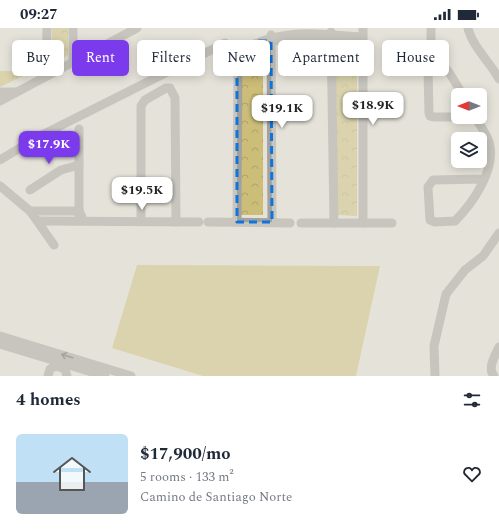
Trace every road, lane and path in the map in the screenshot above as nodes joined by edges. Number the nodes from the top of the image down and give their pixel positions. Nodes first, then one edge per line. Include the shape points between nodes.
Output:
1 (47, 28) edge
2 (74, 28) edge
3 (137, 28) edge
4 (431, 28) edge
5 (468, 28) edge
6 (309, 29) edge
7 (363, 32) edge
8 (331, 36) junction
9 (270, 38) junction
10 (47, 40) edge
11 (74, 40) edge
12 (114, 40) edge
13 (307, 40) junction
14 (431, 40) edge
15 (213, 49) edge
16 (449, 73) edge
17 (46, 76) edge
18 (428, 76) edge
19 (499, 79) edge
20 (458, 88) edge
21 (0, 92) edge
22 (16, 92) junction
23 (0, 101) edge
24 (451, 117) edge
25 (479, 124) edge
26 (79, 129) dead end
27 (0, 160) edge
28 (79, 165) junction
29 (484, 179) junction
30 (0, 186) edge
31 (30, 190) dead end
32 (30, 211) junction
33 (79, 211) junction
34 (39, 221) junction
35 (82, 221) junction
36 (141, 222) junction
37 (176, 222) junction
38 (199, 222) dead end
39 (208, 222) dead end
40 (237, 222) junction
41 (272, 222) junction
42 (290, 223) dead end
43 (301, 223) dead end
44 (334, 223) junction
45 (363, 223) junction
46 (392, 223) dead end
47 (498, 237) edge
48 (54, 245) dead end
49 (0, 336) edge
50 (0, 344) edge
51 (37, 347) junction
52 (499, 347) edge
53 (43, 357) junction
54 (90, 363) junction
55 (76, 367) junction
56 (49, 372) edge
57 (67, 374) edge
58 (105, 376) edge
59 (131, 376) edge
60 (435, 376) edge
61 (494, 376) edge

1 - 10 street
2 - 11 street
3 - 12 street
4 - 14 street
5 - 19 street via 477,48
6 - 8 street
6 - 9 street via 282,31
6 - 13 street
7 - 8 street
7 - 45 street
8 - 13 street
8 - 44 street
9 - 13 street
9 - 40 street via 259,41 241,53 237,65
9 - 41 street
15 - 27 street via 38,137
16 - 20 street
17 - 22 street
18 - 24 street via 430,116
21 - 22 street
22 - 23 street
25 - 29 street via 490,146 489,169
26 - 28 street
28 - 31 street via 61,170
28 - 33 street
29 - 29 street via 455,221 430,220 428,187 433,180
30 - 32 street
32 - 33 street
32 - 34 street
33 - 35 street
34 - 35 street
34 - 48 street
35 - 36 street
36 - 37 street
36 - 37 street via 142,106 145,100 170,88 175,98
37 - 38 street
39 - 40 street
40 - 41 street
41 - 42 street
43 - 44 street
44 - 45 street
45 - 46 street
47 - 60 street via 483,256 465,270 446,294 434,346
49 - 51 street
50 - 53 street
51 - 53 street
54 -> 51 street
52 - 61 street via 490,371
53 - 55 street
53 - 56 street
54 - 55 street
54 - 59 street
55 - 57 street
55 - 58 street
56 - 57 street via 59,366

